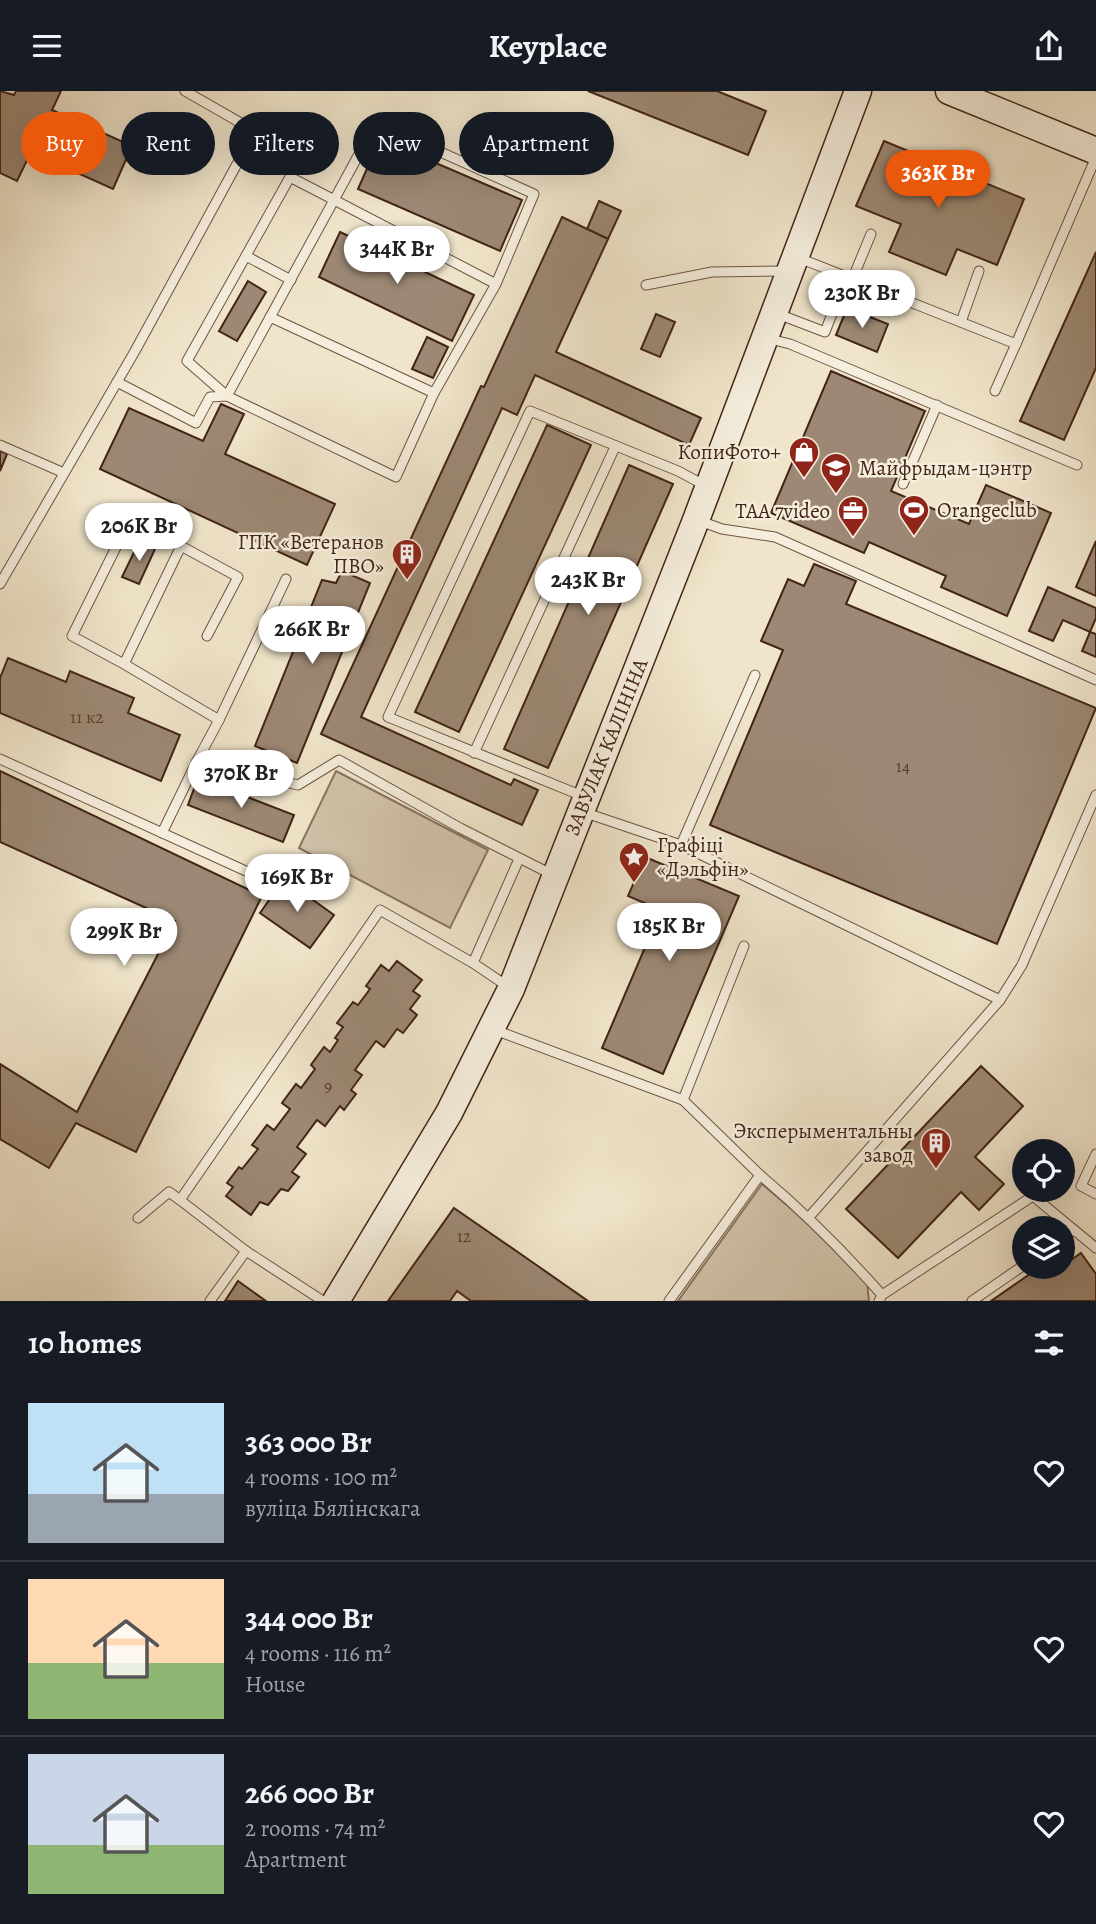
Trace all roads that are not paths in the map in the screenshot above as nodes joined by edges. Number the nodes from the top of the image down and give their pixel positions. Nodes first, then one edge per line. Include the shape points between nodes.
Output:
1 (186, 91) edge
2 (858, 91) edge
3 (949, 91) edge
4 (1096, 151) edge
5 (1096, 157) edge
6 (334, 200) junction
7 (871, 234) dead end
8 (246, 256) junction
9 (792, 263) junction
10 (979, 271) dead end
11 (290, 279) junction
12 (852, 279) junction
13 (496, 284) junction
14 (646, 285) dead end
15 (837, 301) dead end
16 (270, 317) junction
17 (961, 322) junction
18 (769, 325) junction
19 (1016, 344) junction
20 (117, 381) junction
21 (995, 391) dead end
22 (433, 393) junction
23 (227, 396) junction
24 (937, 405) junction
25 (0, 445) edge
26 (615, 447) junction
27 (1077, 465) dead end
28 (64, 473) junction
29 (903, 484) dead end
30 (709, 488) junction
31 (696, 520) junction
32 (181, 546) junction
33 (3, 571) edge
34 (286, 579) dead end
35 (0, 584) edge
36 (207, 636) dead end
37 (124, 664) junction
38 (755, 675) dead end
39 (1096, 680) edge
40 (219, 720) junction
41 (474, 753) junction
42 (0, 759) edge
43 (197, 761) junction
44 (1096, 795) edge
45 (584, 805) junction
46 (162, 833) junction
47 (681, 845) junction
48 (519, 859) junction
49 (248, 872) dead end
50 (555, 876) junction
51 (744, 946) dead end
52 (473, 963) junction
53 (511, 989) junction
54 (1000, 1000) junction
55 (493, 1029) junction
56 (683, 1100) junction
57 (1096, 1154) edge
58 (760, 1175) junction
59 (1096, 1194) edge
60 (180, 1201) junction
61 (1057, 1216) edge
62 (809, 1217) junction
63 (138, 1218) dead end
64 (1075, 1231) edge
65 (1096, 1248) edge
66 (246, 1251) junction
67 (1012, 1273) edge
68 (881, 1298) edge
69 (210, 1301) edge
70 (323, 1301) edge
71 (336, 1301) edge
72 (669, 1301) edge
73 (972, 1301) edge

1 - 20 lane via 256,131
2 - 9 street, ЗАВУЛАК КАЛІНІНА
3 - 4 street via 985,101
5 - 19 lane
6 - 8 lane via 290,177
6 - 11 lane
6 - 13 lane
6 - 13 lane via 376,123 534,194
7 - 12 lane
8 - 11 lane
8 - 23 lane via 187,361
9 - 12 lane
9 - 14 lane
9 - 18 street, ЗАВУЛАК КАЛІНІНА
10 - 17 lane
11 - 16 lane
12 - 17 lane
13 - 22 lane
15 - 18 lane via 825,332
16 - 22 lane
16 - 23 lane
17 - 19 lane
18 - 24 lane via 790,344
18 - 30 street, ЗАВУЛАК КАЛІНІНА
19 - 21 lane
20 - 23 lane via 196,423 210,397
20 - 28 lane
22 - 23 lane via 396,477
24 - 27 lane
24 - 29 lane
25 - 28 lane
26 - 30 lane
26 - 41 lane
26 - 41 lane via 530,411 388,717
28 - 33 lane
30 - 31 street, ЗАВУЛАК КАЛІНІНА
31 - 39 lane via 775,537
31 - 45 street, ЗАВУЛАК КАЛІНІНА
32 - 36 lane via 239,577
32 - 37 lane
32 - 37 lane via 130,519 72,636
33 - 35 lane
34 - 40 lane
37 - 40 lane
38 - 47 lane
40 - 43 lane
41 - 45 lane
42 - 46 lane
43 - 46 lane
43 - 48 lane via 298,785 339,760
44 - 54 lane via 1022,965
45 - 47 lane
45 - 50 street, ЗАВУЛАК КАЛІНІНА
46 - 49 lane
47 - 54 lane
48 - 50 lane
48 - 52 lane
50 - 53 street, ЗАВУЛАК КАЛІНІНА
51 - 56 lane
52 - 53 lane
52 - 60 lane via 380,910
53 - 55 street, ЗАВУЛАК КАЛІНІНА
54 - 62 lane
55 - 56 lane
55 - 71 street, ЗАВУЛАК КАЛІНІНА via 449,1113
56 - 58 lane
57 - 59 lane via 1081,1186
58 - 62 lane
58 - 72 lane
60 - 63 lane via 169,1192
60 - 66 lane
61 - 68 lane via 1033,1196
62 - 68 lane
64 - 65 lane
66 - 69 lane
66 - 70 lane
67 - 73 lane

